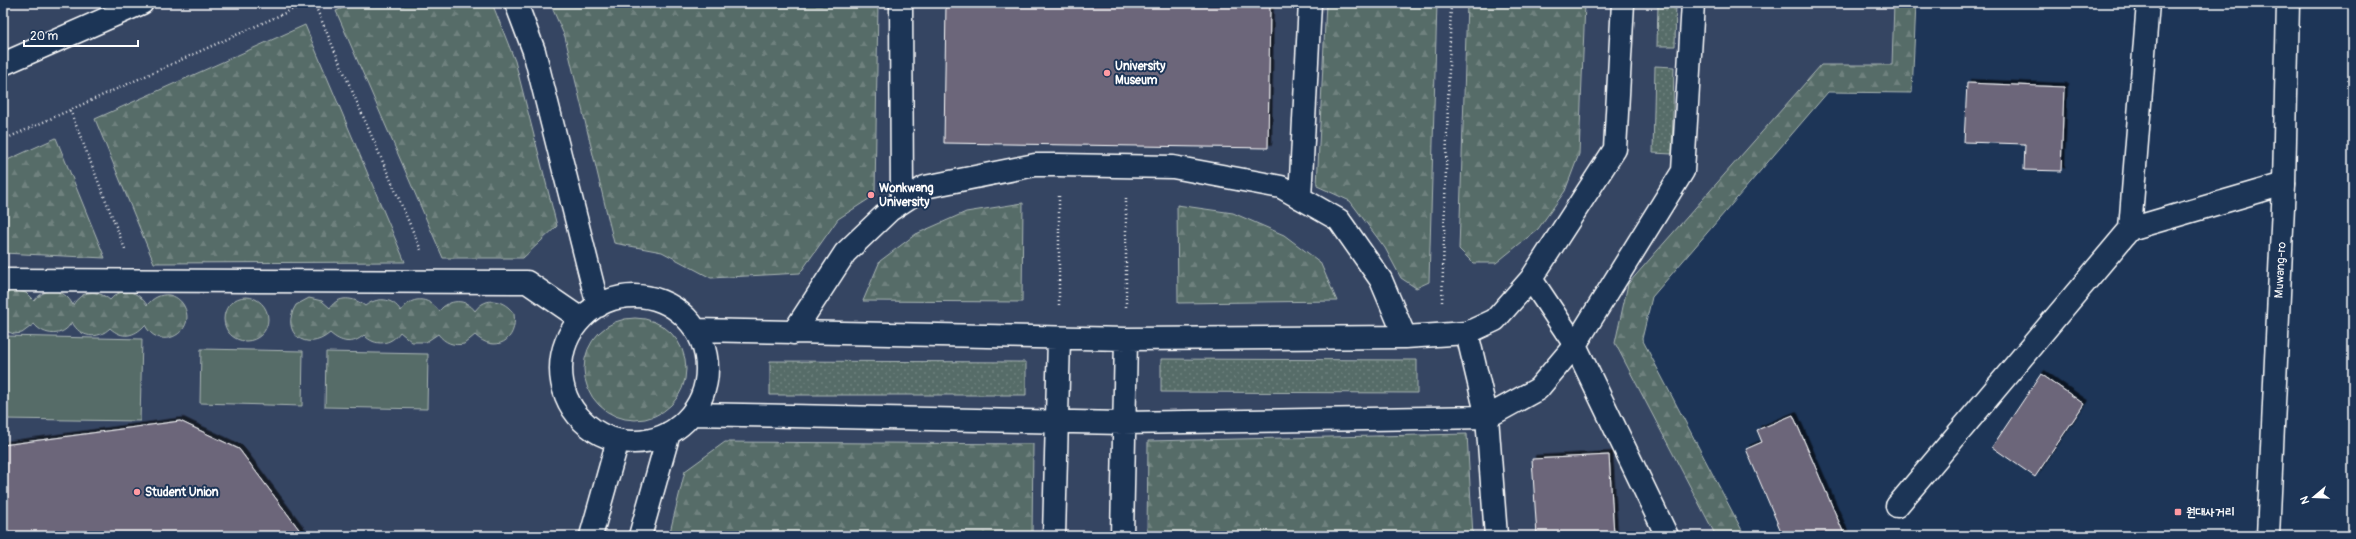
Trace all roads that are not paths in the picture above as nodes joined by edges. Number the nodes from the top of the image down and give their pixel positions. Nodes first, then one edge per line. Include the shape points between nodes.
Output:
1 (142, 3) edge
2 (516, 3) edge
3 (901, 3) edge
4 (1310, 3) edge
5 (1623, 3) edge
6 (1693, 3) edge
7 (2148, 3) edge
8 (2288, 3) edge
9 (3, 64) edge
10 (2284, 184) junction
11 (1300, 198) junction
12 (902, 201) junction
13 (2130, 229) junction
14 (1531, 279) junction
15 (3, 280) edge
16 (598, 306) junction
17 (581, 319) junction
18 (696, 330) junction
19 (793, 333) junction
20 (1467, 333) junction
21 (1405, 337) junction
22 (1059, 338) junction
23 (1126, 339) junction
24 (1574, 346) junction
25 (692, 414) junction
26 (1487, 417) junction
27 (1058, 422) junction
28 (1123, 423) junction
29 (669, 433) junction
30 (618, 440) junction
31 (1897, 506) dead end
32 (591, 536) edge
33 (640, 536) edge
34 (1054, 536) edge
35 (1122, 536) edge
36 (1496, 536) edge
37 (1667, 536) edge
38 (2268, 536) edge

1 - 9 street
2 - 16 street via 534,51
3 - 12 street
4 - 11 street
5 - 14 street via 1615,149
6 - 24 street via 1683,171
7 - 13 street
8 - 10 street, Muwang-ro
10 - 13 street
10 - 38 street, Muwang-ro
11 - 12 street via 1281,187 1173,167 1035,165 924,187
11 - 21 street via 1339,220 1381,280
12 - 19 street via 845,253
13 - 31 street
14 - 20 street via 1495,320
14 - 24 street
15 - 17 street via 527,282
16 - 17 street
16 - 18 street via 607,300 631,295 656,299 677,309
17 - 30 street via 570,332 562,356 562,380 570,404 585,423 606,437
18 - 19 street
18 - 25 street via 704,347 707,377 704,394
19 - 22 street
20 - 21 street
20 - 26 street
21 - 23 street
22 - 23 street
22 - 27 street
23 - 28 street
24 - 26 street via 1538,389
24 - 37 street
25 - 27 street
25 - 29 street via 675,431
26 - 28 street
26 - 36 street
27 - 28 street
27 - 34 street
28 - 35 street
29 - 30 street via 653,440
29 - 33 street
30 - 32 street

